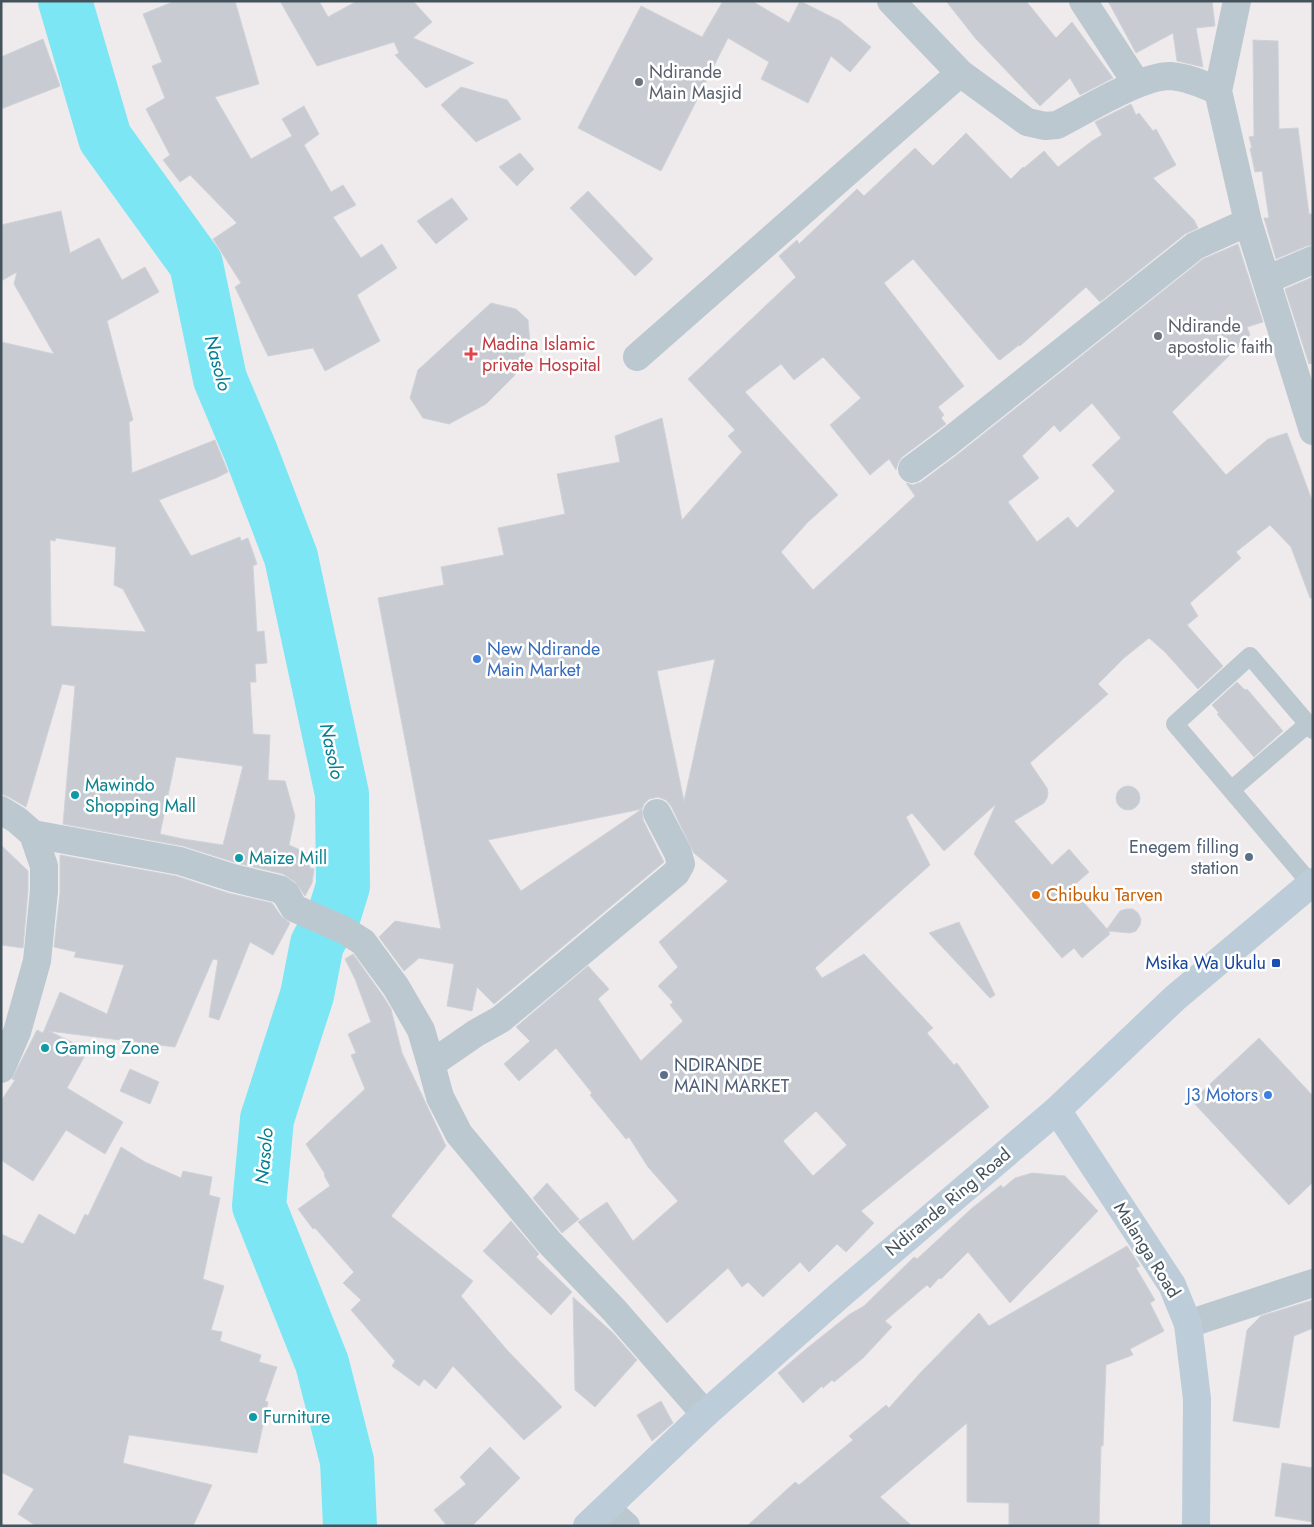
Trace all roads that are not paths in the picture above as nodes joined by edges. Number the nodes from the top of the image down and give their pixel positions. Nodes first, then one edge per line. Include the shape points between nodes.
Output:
1 (891, 1) edge
2 (1082, 1) edge
3 (1237, 1) edge
4 (960, 72) junction
5 (1137, 84) junction
6 (1218, 91) junction
7 (1248, 222) junction
8 (1313, 260) edge
9 (1266, 280) junction
10 (637, 357) dead end
11 (1313, 431) edge
12 (912, 469) dead end
13 (1310, 727) edge
14 (1231, 790) junction
15 (1, 810) edge
16 (657, 813) dead end
17 (32, 834) junction
18 (1312, 883) edge
19 (431, 1064) junction
20 (1, 1069) edge
21 (1057, 1110) junction
22 (1313, 1283) edge
23 (1188, 1324) junction
24 (705, 1414) junction
25 (607, 1520) edge
26 (1196, 1526) edge

1 - 4 street
2 - 5 street
3 - 6 street
4 - 5 street via 1027,122 1045,126 1057,125
4 - 10 street
5 - 6 street via 1168,76 1197,82
6 - 7 street
7 - 9 street
7 - 12 street via 1195,246
8 - 9 street
9 - 11 street
13 - 14 lane
13 - 14 lane via 1250,656 1175,724
14 - 18 lane
15 - 17 street
16 - 19 street via 678,853 681,864 676,872 502,1019
17 - 19 street via 180,861 286,894 294,908 344,930 362,942 396,987 420,1030
17 - 20 street via 44,866 37,961 17,1032
18 - 21 street, Ndirande Ring Road via 1175,998
19 - 24 street via 440,1097 458,1134 549,1242
21 - 23 street, Malanga Road via 1172,1285
21 - 24 street, Ndirande Ring Road via 847,1288
22 - 23 street
23 - 26 street, Malanga Road via 1197,1400
24 - 25 street, Ndirande Ring Road

